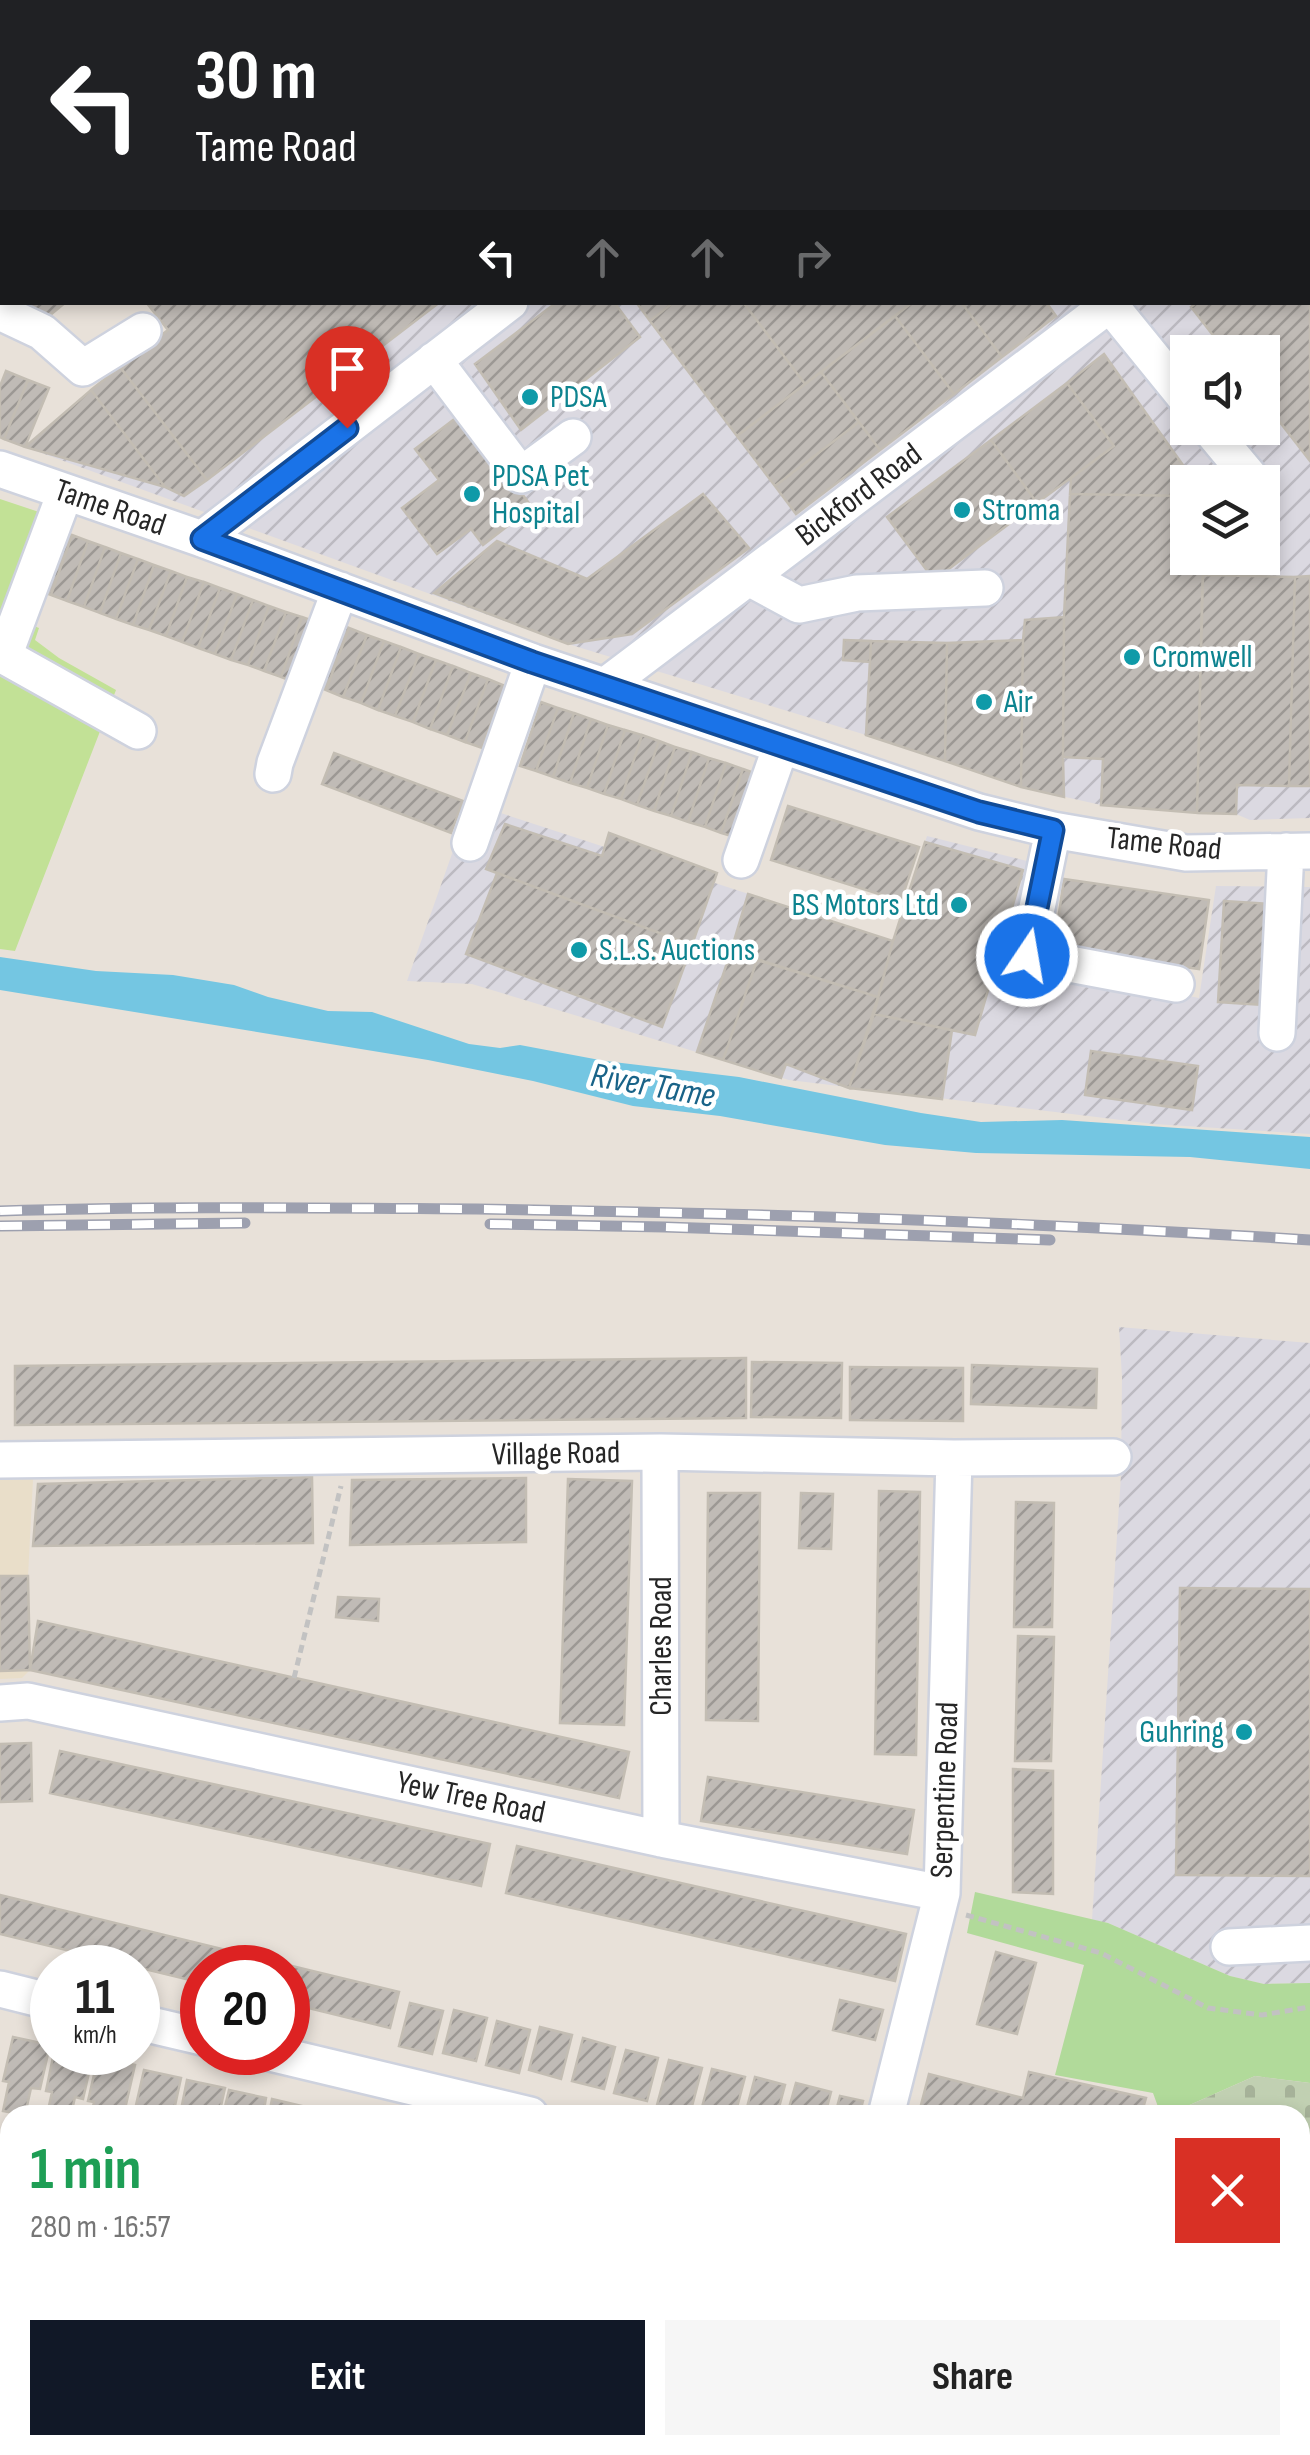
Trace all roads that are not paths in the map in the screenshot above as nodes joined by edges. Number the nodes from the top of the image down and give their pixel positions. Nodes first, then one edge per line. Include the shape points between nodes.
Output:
1 (506, 305) edge
2 (1110, 305) edge
3 (1112, 305) edge
4 (0, 312) edge
5 (144, 332) dead end
6 (434, 360) junction
7 (1170, 378) edge
8 (573, 437) dead end
9 (1223, 445) edge
10 (1240, 465) edge
11 (0, 470) edge
12 (65, 494) junction
13 (202, 539) junction
14 (749, 578) junction
15 (985, 588) dead end
16 (340, 590) junction
17 (532, 662) junction
18 (605, 686) junction
19 (138, 731) dead end
20 (780, 746) junction
21 (274, 774) dead end
22 (1053, 830) junction
23 (470, 844) dead end
24 (1298, 851) edge
25 (741, 860) dead end
26 (1176, 984) dead end
27 (1276, 1033) dead end
28 (660, 1452) junction
29 (1113, 1456) dead end
30 (954, 1458) junction
31 (0, 1460) edge
32 (0, 1703) edge
33 (661, 1839) junction
34 (941, 1899) junction
35 (1310, 1944) edge
36 (1229, 1947) dead end
37 (0, 1989) edge
38 (30, 1996) edge
39 (310, 2062) edge
40 (488, 2105) edge
41 (889, 2105) edge

1 - 6 street
2 - 14 street, Bickford Road
3 - 7 street
4 - 5 street via 42,332 83,368
6 - 8 street via 521,476
6 - 13 street
9 - 10 street
11 - 12 street, Tame Road
12 - 13 street, Tame Road
12 - 19 street via 4,656
13 - 16 street, Tame Road
14 - 15 street via 799,604 857,593
14 - 18 street, Bickford Road
16 - 17 street, Tame Road
16 - 21 street
17 - 18 street, Tame Road
17 - 23 street
18 - 20 street, Tame Road
20 - 22 street, Tame Road
20 - 25 street
22 - 24 street, Tame Road via 1186,852
22 - 26 street via 1027,956
24 - 27 street
28 - 30 street, Village Road
28 - 31 street, Village Road
28 - 33 street, Charles Road
29 - 30 street, Village Road
30 - 34 street, Serpentine Road
32 - 33 street, Yew Tree Road via 28,1702
33 - 34 street, Yew Tree Road
34 - 41 street, Serpentine Road
35 - 36 street
37 - 38 street
39 - 40 street

